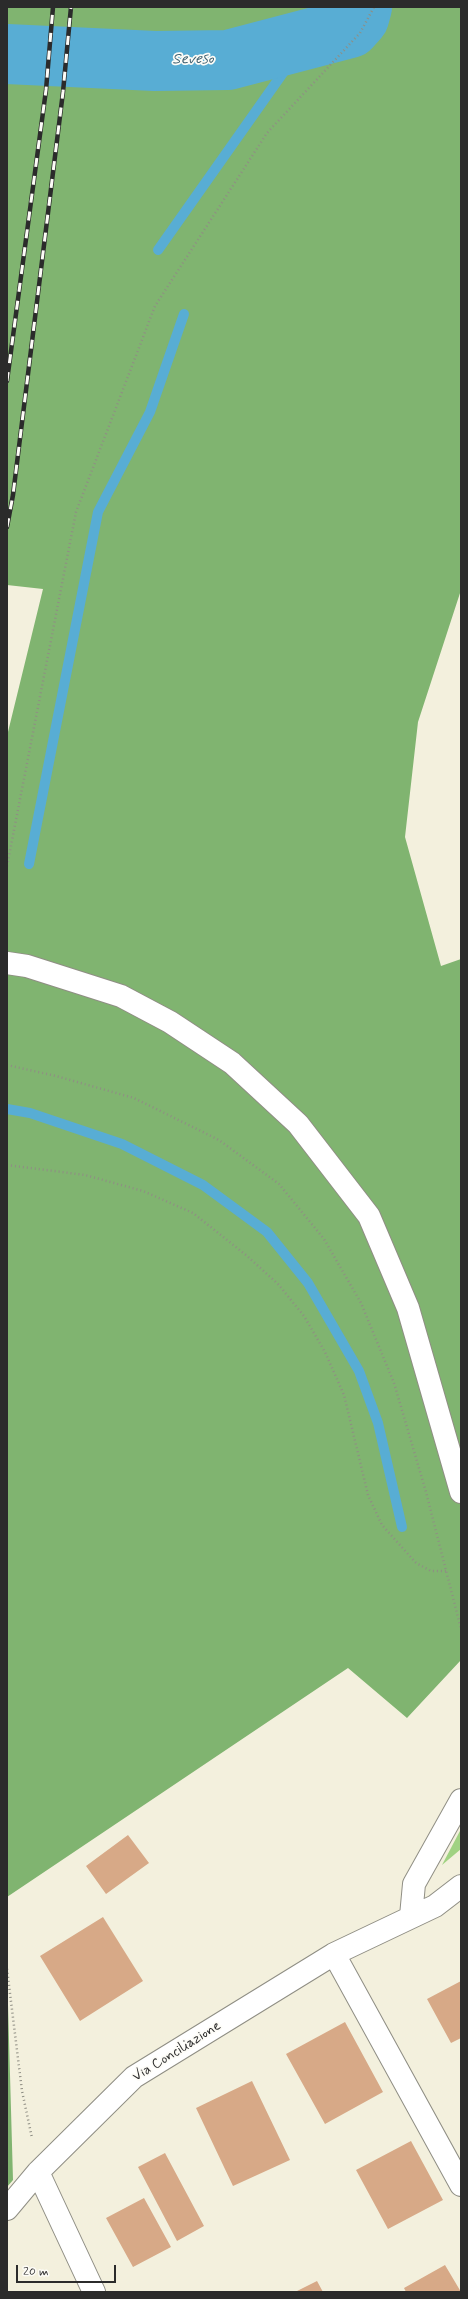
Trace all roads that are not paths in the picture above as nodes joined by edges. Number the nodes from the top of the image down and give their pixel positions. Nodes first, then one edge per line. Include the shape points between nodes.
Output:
1 (7, 963) edge
2 (461, 1492) edge
3 (461, 1800) edge
4 (461, 1886) edge
5 (461, 1901) edge
6 (435, 1906) junction
7 (411, 1916) junction
8 (334, 1954) junction
9 (38, 2172) junction
10 (461, 2185) edge
11 (7, 2209) edge
12 (94, 2292) edge

1 - 2 street via 27,966 121,996 170,1022 232,1063 298,1124 369,1216 408,1308
3 - 7 street via 414,1884
4 - 6 street
5 - 6 street
6 - 7 street, Via Conciliazione
7 - 8 street, Via Conciliazione
8 - 9 street, Via Conciliazione via 134,2077
8 - 10 street
9 - 11 street, Via Conciliazione
9 - 12 street

